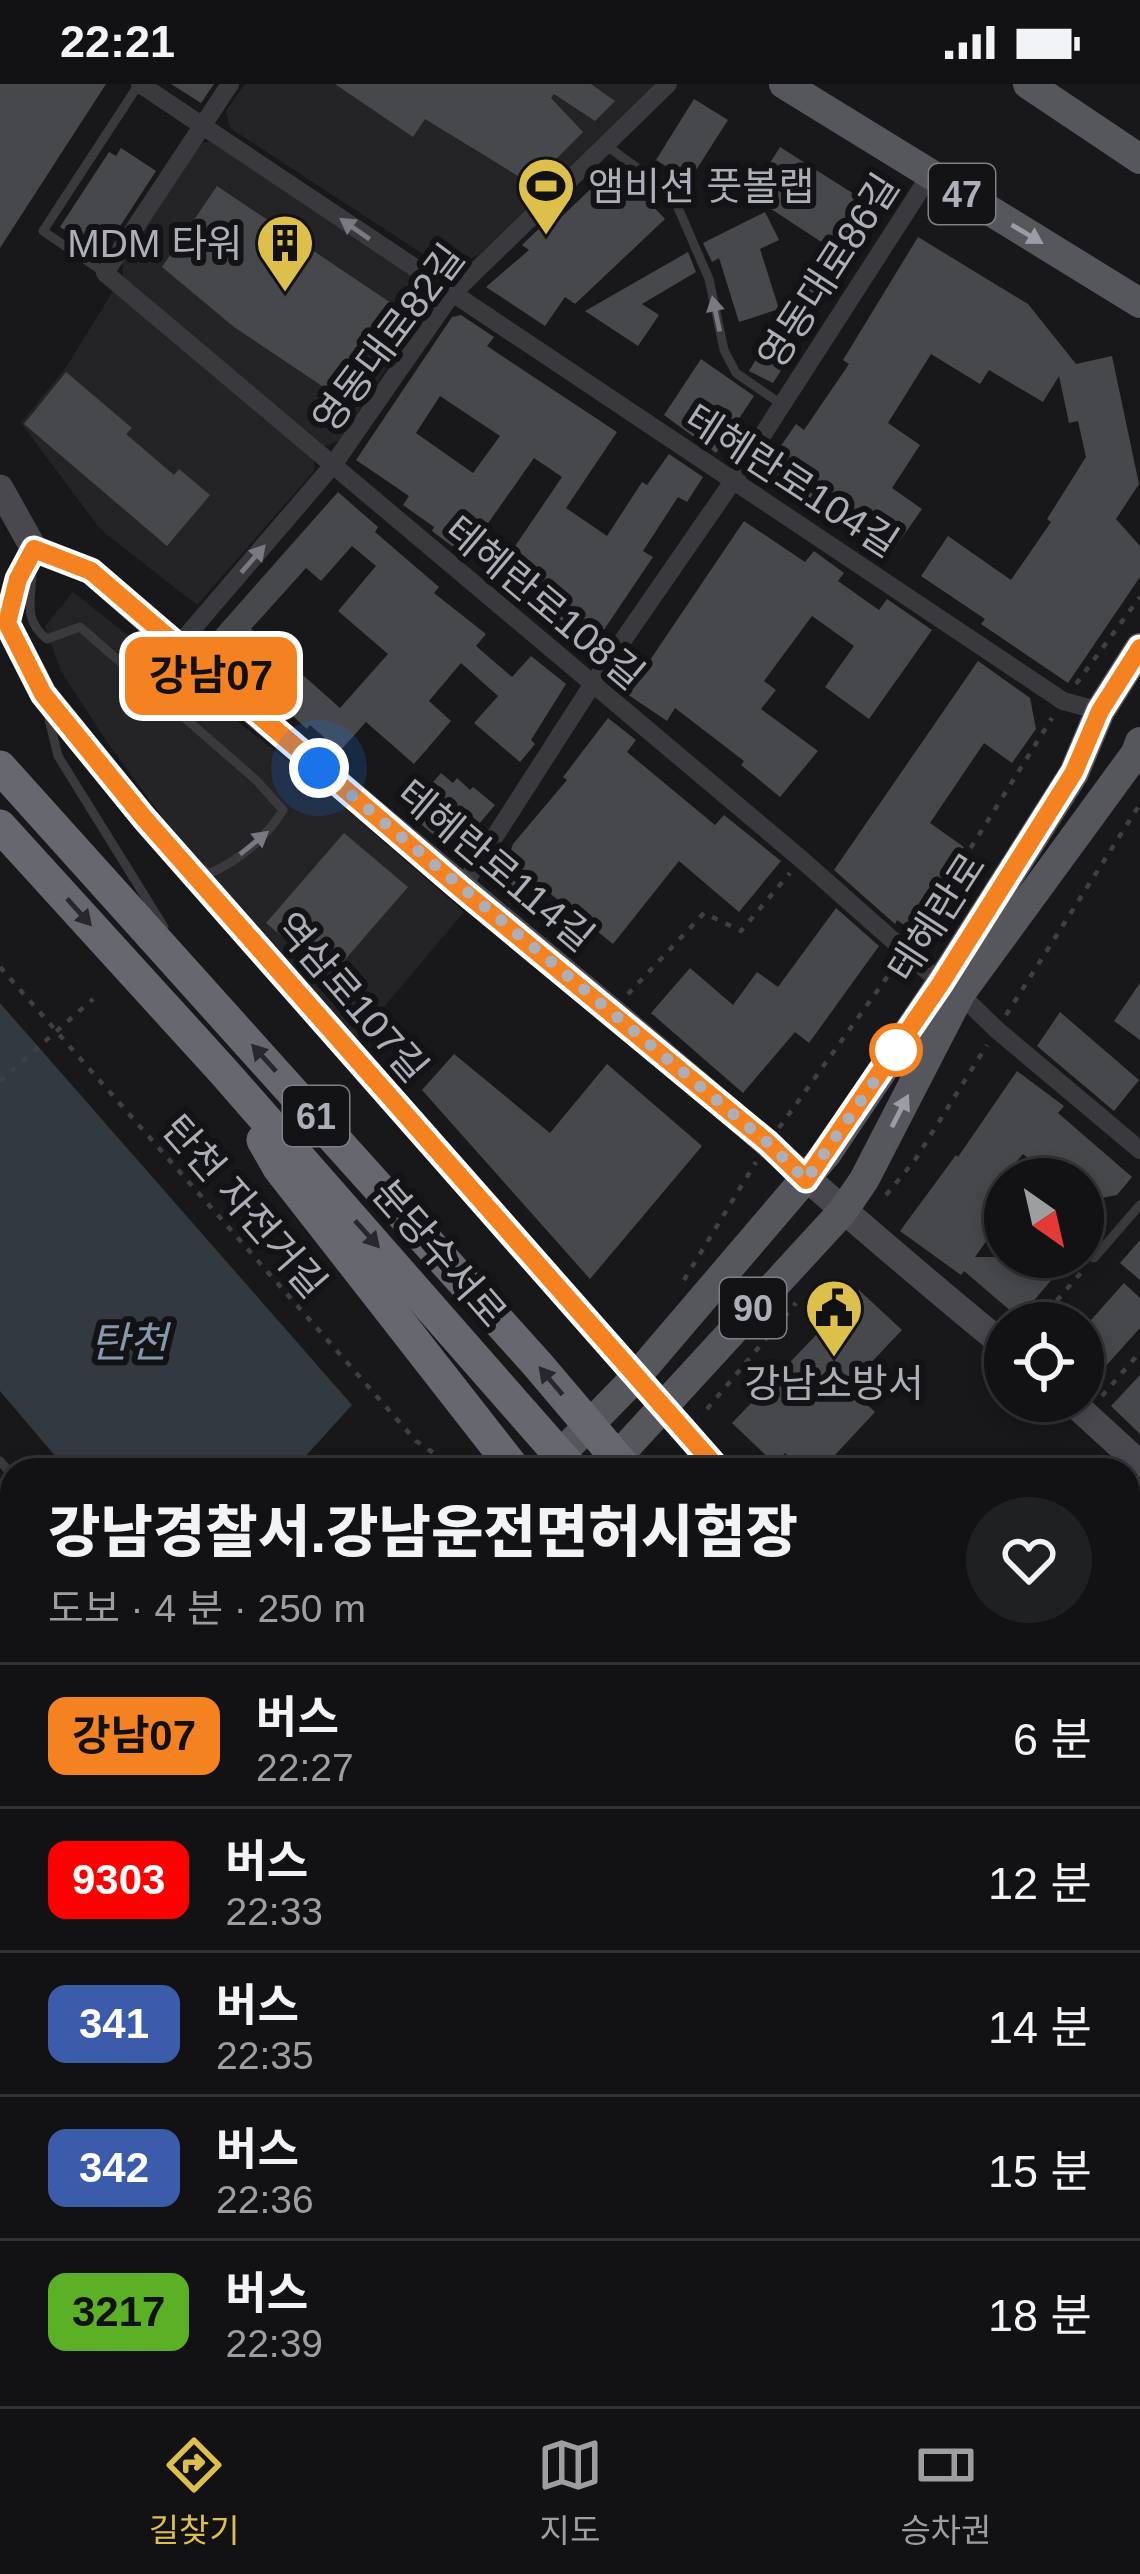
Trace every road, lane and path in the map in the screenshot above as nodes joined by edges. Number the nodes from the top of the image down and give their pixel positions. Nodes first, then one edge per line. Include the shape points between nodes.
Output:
1 (230, 84) edge
2 (668, 84) edge
3 (784, 84) edge
4 (1028, 84) edge
5 (146, 86) edge
6 (202, 124) junction
7 (607, 146) junction
8 (1140, 159) edge
9 (930, 175) junction
10 (105, 273) junction
11 (451, 295) junction
12 (1140, 303) edge
13 (781, 404) junction
14 (333, 465) junction
15 (733, 481) junction
16 (0, 488) edge
17 (34, 549) junction
18 (13, 624) edge
19 (177, 647) junction
20 (1140, 649) edge
21 (592, 685) junction
22 (43, 694) junction
23 (1100, 711) junction
24 (1139, 750) edge
25 (0, 766) edge
26 (1140, 804) edge
27 (0, 826) edge
28 (160, 838) junction
29 (801, 859) junction
30 (461, 889) junction
31 (170, 937) dead end
32 (0, 967) edge
33 (951, 989) junction
34 (93, 999) dead end
35 (612, 1012) junction
36 (997, 1030) junction
37 (56, 1031) junction
38 (223, 1071) junction
39 (0, 1081) edge
40 (1140, 1150) edge
41 (806, 1180) junction
42 (879, 1204) dead end
43 (1140, 1205) edge
44 (842, 1212) junction
45 (1104, 1246) edge
46 (1076, 1278) edge
47 (796, 1302) dead end
48 (1055, 1302) edge
49 (438, 1314) junction
50 (984, 1329) edge
51 (1140, 1352) edge
52 (635, 1378) junction
53 (1104, 1385) edge
54 (663, 1405) junction
55 (707, 1409) dead end
56 (1094, 1422) edge
57 (441, 1458) edge
58 (506, 1458) edge
59 (537, 1458) edge
60 (557, 1458) edge
61 (563, 1458) edge
62 (616, 1458) edge
63 (622, 1458) edge
64 (709, 1458) edge
65 (1133, 1458) edge

1 - 6 street
2 - 7 street, 영동대로82길
3 - 9 main road, 47
4 - 8 main road
5 - 6 street, 테헤란로104길
5 - 10 lane via 44,231
6 - 10 street
11 -> 6 street, 테헤란로104길
7 - 11 street, 영동대로82길
13 -> 7 lane, 영동대로86길 via 736,373 676,203
9 -> 12 main road, 47
9 - 13 street, 영동대로86길
10 - 14 street, 테헤란로108길
11 - 14 street, 영동대로82길
11 - 15 street, 테헤란로104길
13 - 15 street, 영동대로86길
19 -> 14 street, 영동대로82길
14 - 21 street, 테헤란로108길
15 - 21 street, 영동대로86길
15 - 23 street, 테헤란로104길 via 1063,701
16 - 17 street
17 - 18 street via 18,579
17 - 19 street, 테헤란로114길 via 91,571
18 - 22 street, 역삼로107길
28 -> 18 lane via 208,874 271,830 284,810 80,626 47,639
19 - 30 street, 테헤란로114길
20 - 23 main road, 테헤란로 / 90
21 - 29 street, 테헤란로108길
21 - 30 street, 영동대로86길
22 - 28 street, 역삼로107길
22 - 31 lane via 58,756
23 - 33 main road, 테헤란로 / 90
24 - 33 main road, 테헤란로 / 90
62 -> 25 highway, 분당수서로 / 61
26 - 36 path
27 -> 38 highway, 분당수서로 / 61
28 - 52 street, 역삼로107길
29 - 33 street, 테헤란로108길
29 - 35 path via 741,931 704,913
30 - 35 street, 테헤란로114길
32 - 37 path, 탄천 자전거길
33 - 36 street, 테헤란로108길
33 - 41 main road, 테헤란로 / 90
44 -> 33 main road, 테헤란로 / 90
34 - 37 path
35 - 41 street, 테헤란로114길
36 - 40 street, 테헤란로108길
36 - 42 path
37 - 39 path
37 - 57 path, 탄천 자전거길 via 416,1441
38 -> 49 highway, 분당수서로 / 61
38 - 58 highway via 278,1168
41 - 44 street, 테헤란로114길
41 - 52 main road, 테헤란로 / 90
43 - 45 lane
44 - 50 street, 테헤란로114길
44 - 54 main road, 테헤란로 / 90
46 - 48 path
47 - 55 path
49 - 59 highway
49 - 61 highway, 분당수서로 / 61
51 - 53 path
52 - 54 street, 역삼로107길
52 - 60 main road, 90
54 - 63 main road, 90
54 - 64 street, 역삼로107길
56 - 65 street

